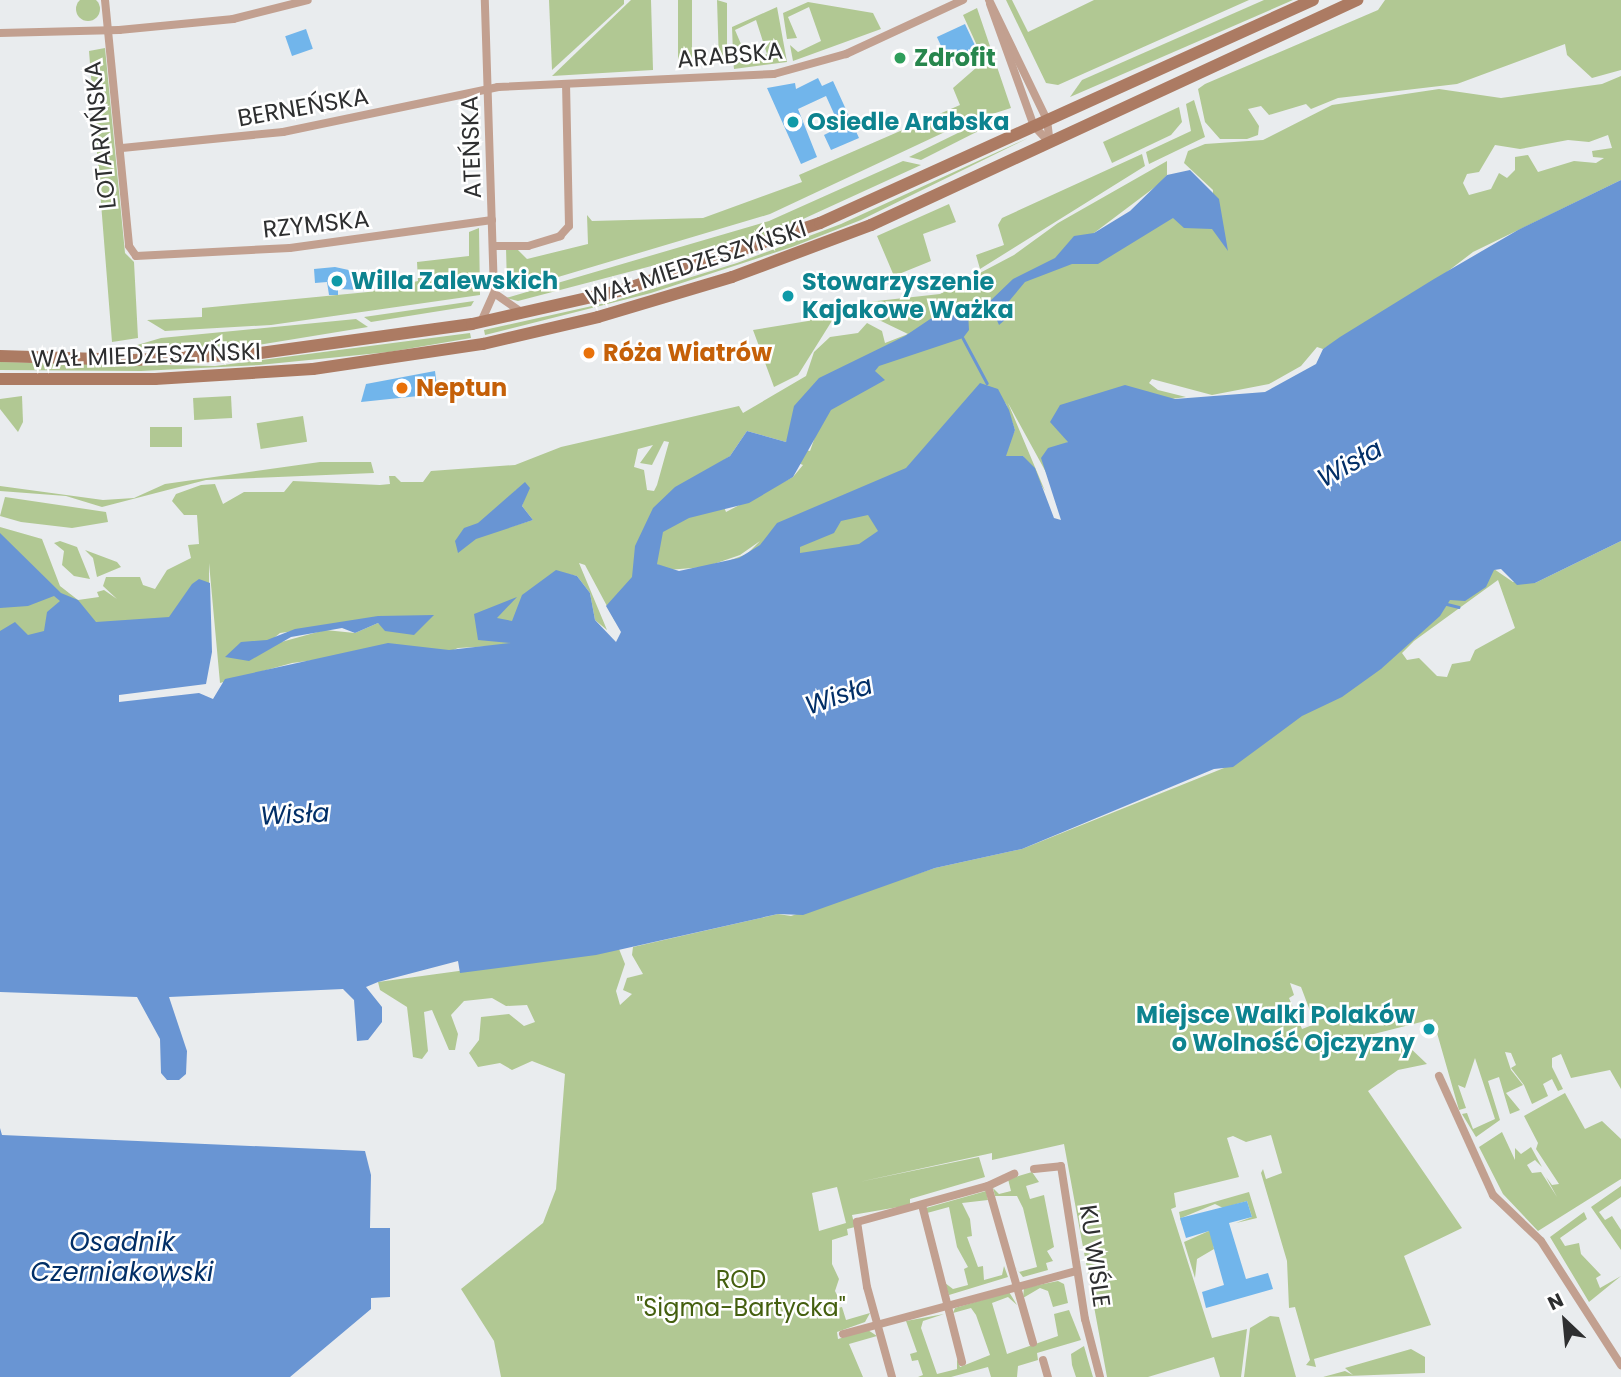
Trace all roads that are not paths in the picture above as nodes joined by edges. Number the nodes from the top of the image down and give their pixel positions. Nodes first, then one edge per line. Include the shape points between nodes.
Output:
1 (104, 0) edge
2 (308, 0) edge
3 (485, 0) edge
4 (963, 0) edge
5 (1313, 0) edge
6 (1357, 0) edge
7 (990, 1) edge
8 (109, 31) junction
9 (0, 33) edge
10 (566, 84) junction
11 (488, 88) junction
12 (1047, 120) junction
13 (1034, 126) junction
14 (1050, 143) junction
15 (122, 148) junction
16 (492, 220) junction
17 (494, 246) junction
18 (143, 258) joint
19 (495, 293) junction
20 (523, 313) junction
21 (481, 322) junction
22 (0, 356) edge
23 (0, 379) edge
24 (1439, 1076) dead end
25 (1034, 1169) dead end
26 (1014, 1174) dead end
27 (988, 1186) junction
28 (922, 1205) junction
29 (1077, 1271) junction
30 (1015, 1284) junction
31 (945, 1303) junction
32 (877, 1323) junction
33 (843, 1334) dead end
34 (1033, 1343) dead end
35 (1043, 1360) dead end
36 (962, 1362) dead end
37 (1621, 1365) edge
38 (892, 1377) edge
39 (1048, 1377) edge
40 (1100, 1377) edge

1 - 8 street, LOTARYŃSKA
2 - 8 street via 233,19
3 - 11 street, ATEŃSKA
4 - 10 street, ARABSKA via 857,50 774,74
5 - 12 main road, WAŁ MIEDZESZYŃSKI
6 - 14 main road, WAŁ MIEDZESZYŃSKI
7 - 12 street
7 - 13 street via 1010,71
8 - 9 street
8 - 15 street, LOTARYŃSKA
10 - 11 street, ARABSKA
10 - 17 street via 569,226 560,236 528,246
11 - 15 street, BERNEŃSKA via 283,132
11 - 16 street, ATEŃSKA
12 - 13 main road, WAŁ MIEDZESZYŃSKI
12 - 14 street
13 - 14 street
13 - 20 main road, WAŁ MIEDZESZYŃSKI via 748,251
14 - 23 main road, WAŁ MIEDZESZYŃSKI via 805,251 659,300 516,338 394,359 245,375
15 - 18 street, LOTARYŃSKA via 129,246
16 - 17 street, ATEŃSKA
16 - 18 street, RZYMSKA via 290,248
17 - 19 street, ATEŃSKA
19 - 20 street
19 - 21 street, ATEŃSKA
20 - 21 main road, WAŁ MIEDZESZYŃSKI
21 - 22 main road, WAŁ MIEDZESZYŃSKI via 229,356
24 - 37 street via 1493,1195 1541,1241
25 - 29 street, KU WIŚLE via 1061,1166
26 - 27 street
27 - 28 street
27 - 30 street
28 - 31 street
28 - 32 street via 857,1222
29 - 30 street
29 - 40 street, KU WIŚLE
30 - 31 street
30 - 34 street
31 - 32 street
31 - 36 street
32 - 33 street
32 - 38 street
35 - 39 street

